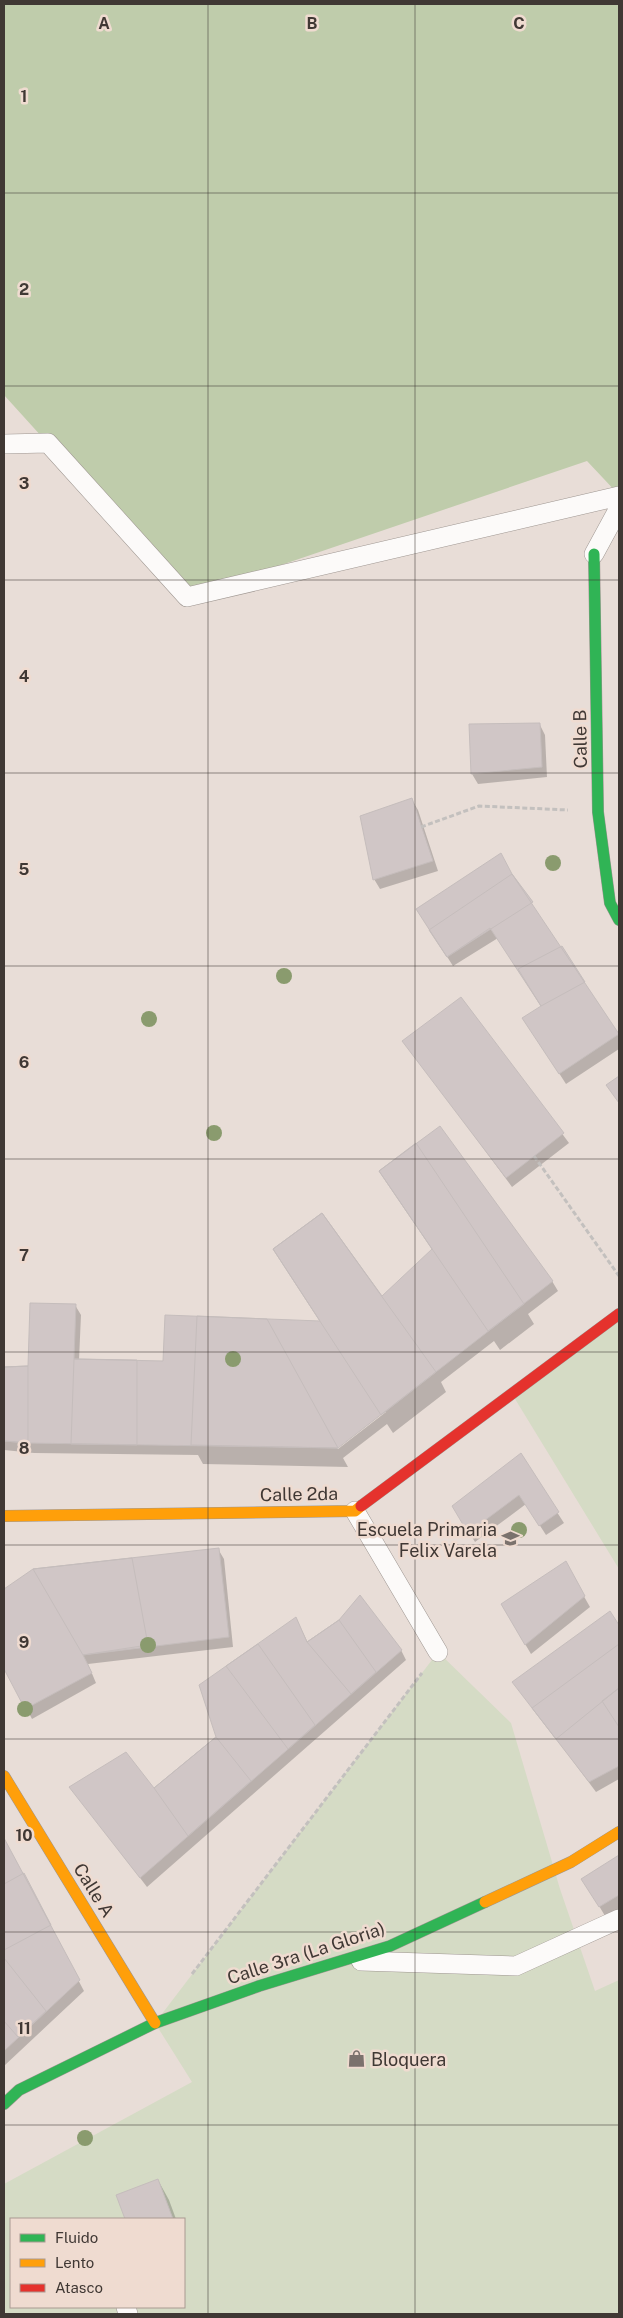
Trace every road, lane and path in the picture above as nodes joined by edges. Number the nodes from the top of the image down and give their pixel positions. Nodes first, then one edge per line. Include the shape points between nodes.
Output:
1 (4, 444) edge
2 (619, 496) edge
3 (619, 508) edge
4 (594, 554) joint
5 (598, 812) junction
6 (421, 827) dead end
7 (619, 920) edge
8 (534, 1156) dead end
9 (619, 1276) edge
10 (619, 1314) edge
11 (355, 1511) junction
12 (4, 1516) edge
13 (438, 1652) joint
14 (4, 1776) edge
15 (619, 1832) edge
16 (619, 1919) edge
17 (343, 1960) junction
18 (191, 1975) dead end
19 (155, 2023) junction
20 (4, 2104) edge

1 - 2 lane via 48,443 187,597
3 - 4 lane
4 - 5 street, Calle B
5 - 6 path via 479,806
5 - 7 street, Calle B via 610,903
8 - 9 path
10 - 11 street, Calle 2da
11 - 12 street, Calle 2da
11 - 13 lane
13 - 18 path
14 - 19 street, Calle A
15 - 17 street, Calle 3ra (La Gloria) via 571,1862 390,1946
16 - 17 lane via 516,1966
17 - 19 street, Calle 3ra (La Gloria)
19 - 20 street, Calle 3ra (La Gloria) via 19,2090

